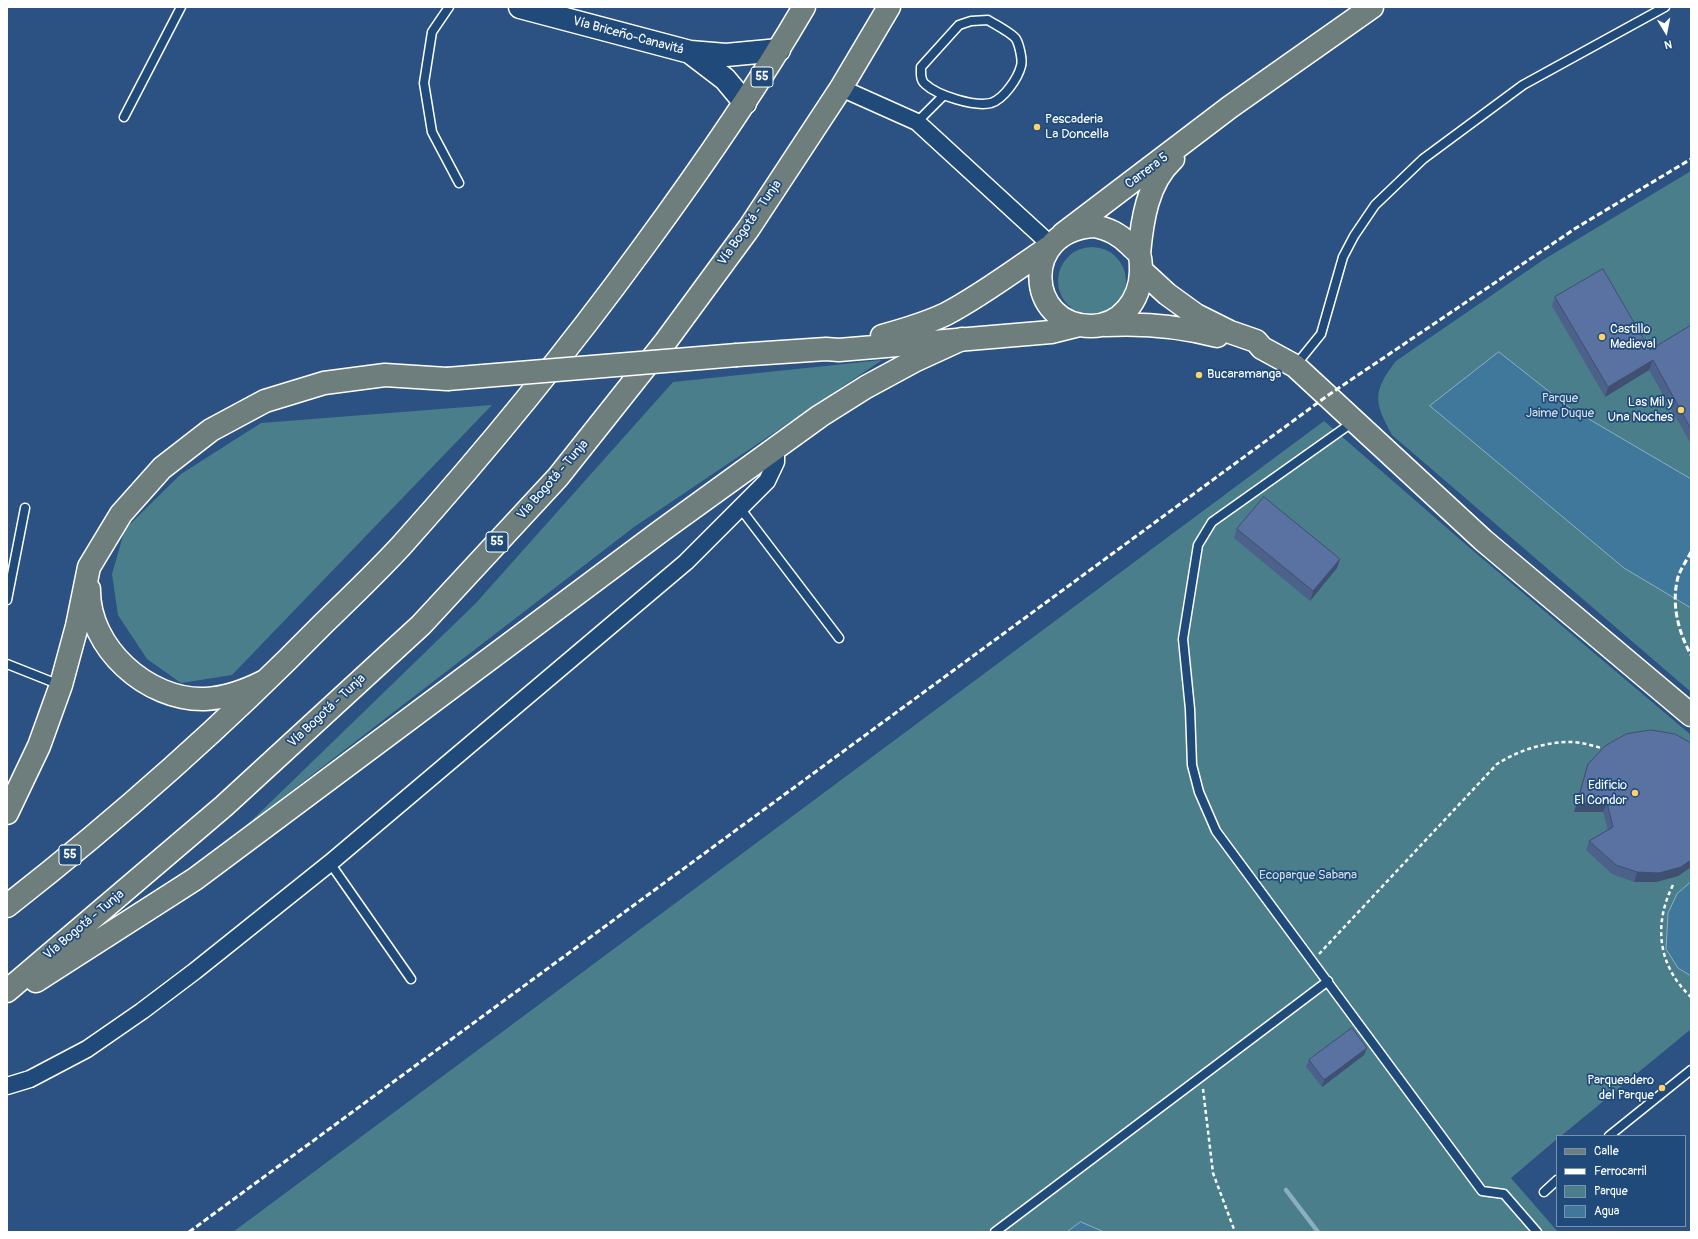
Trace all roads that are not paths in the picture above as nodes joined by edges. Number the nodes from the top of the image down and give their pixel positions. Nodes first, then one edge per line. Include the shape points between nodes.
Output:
1 (180, 7) edge
2 (449, 7) edge
3 (520, 7) edge
4 (804, 7) edge
5 (889, 7) edge
6 (1372, 7) edge
7 (1665, 7) edge
8 (779, 50) junction
9 (690, 52) junction
10 (841, 88) junction
11 (944, 95) junction
12 (745, 103) junction
13 (1230, 107) junction
14 (124, 117) dead end
15 (918, 122) junction
16 (459, 183) dead end
17 (1055, 242) junction
18 (1140, 262) junction
19 (1079, 324) junction
20 (1102, 325) junction
21 (962, 339) junction
22 (1262, 348) junction
23 (826, 349) junction
24 (1295, 366) junction
25 (1354, 422) junction
26 (776, 446) junction
27 (25, 508) dead end
28 (740, 508) junction
29 (89, 566) junction
30 (7, 600) edge
31 (839, 638) dead end
32 (7, 664) edge
33 (268, 680) junction
34 (61, 685) junction
35 (1691, 714) edge
36 (7, 813) edge
37 (330, 863) junction
38 (7, 906) edge
39 (411, 979) dead end
40 (1328, 981) junction
41 (7, 991) edge
42 (7, 1001) edge
43 (1691, 1070) edge
44 (7, 1086) edge
45 (1610, 1135) edge
46 (1556, 1181) edge
47 (1544, 1192) dead end
48 (995, 1232) edge
49 (1537, 1232) edge

1 - 14 lane
2 - 16 lane via 432,32 424,83 432,132
3 - 9 main road, Vía Briceño-Canavitá
4 - 8 main road, 55
5 - 10 main road, Vía Bogotá - Tunja / 55
6 - 13 main road, Carrera 5
7 - 24 lane via 1523,85 1423,160 1375,204 1343,257 1321,334
8 - 9 main road via 726,55
8 - 12 main road, 55
9 - 12 main road via 725,79
10 - 15 street
10 - 41 main road, Vía Bogotá - Tunja / 55 via 749,228 684,316 552,483 421,625 224,806
11 - 11 lane via 974,105 992,103 1008,91 1022,65 1016,38 988,20 959,25 921,67 921,78 925,84
11 - 15 lane
12 - 33 main road, 55 via 708,160 582,331 492,440 399,548
13 - 17 main road, Carrera 5
13 - 18 main road, Carrera 5 via 1163,168 1150,195 1142,224
15 - 17 street
17 - 18 main road via 1083,227 1104,228 1123,238
17 - 19 main road via 1041,265 1041,285 1048,303 1061,317
17 - 23 main road via 980,294 945,314 914,327 876,337 838,340
18 - 20 main road via 1137,294 1132,305 1123,314
18 - 22 main road via 1167,294 1196,315 1230,332 1256,341
19 - 20 main road
19 - 21 main road via 1050,332
20 - 22 main road via 1139,323 1188,328 1228,339 1252,349
21 - 23 main road
21 - 26 main road via 866,387
22 - 24 main road
23 - 29 main road, bridge via 447,379 385,375 324,383 265,401 211,430 162,468 121,514
24 - 25 main road
25 - 35 main road via 1483,540
25 - 40 lane via 1212,522 1198,545 1182,639 1190,709 1192,765 1199,792 1216,831
26 - 28 street via 776,462 772,473 762,487
26 - 42 main road via 195,879
27 - 30 lane
28 - 31 lane
28 - 37 street via 686,562
29 - 33 main road via 89,599 98,631 116,659 142,680 172,694 205,699 238,694
29 - 34 main road via 77,626
32 - 34 lane
33 - 38 main road, 55 via 131,803
34 - 36 main road via 39,746
37 - 39 lane
37 - 44 street via 195,971 87,1049 30,1079
40 - 48 lane
40 - 49 lane via 1482,1191 1504,1194
43 - 45 lane
46 - 47 lane

